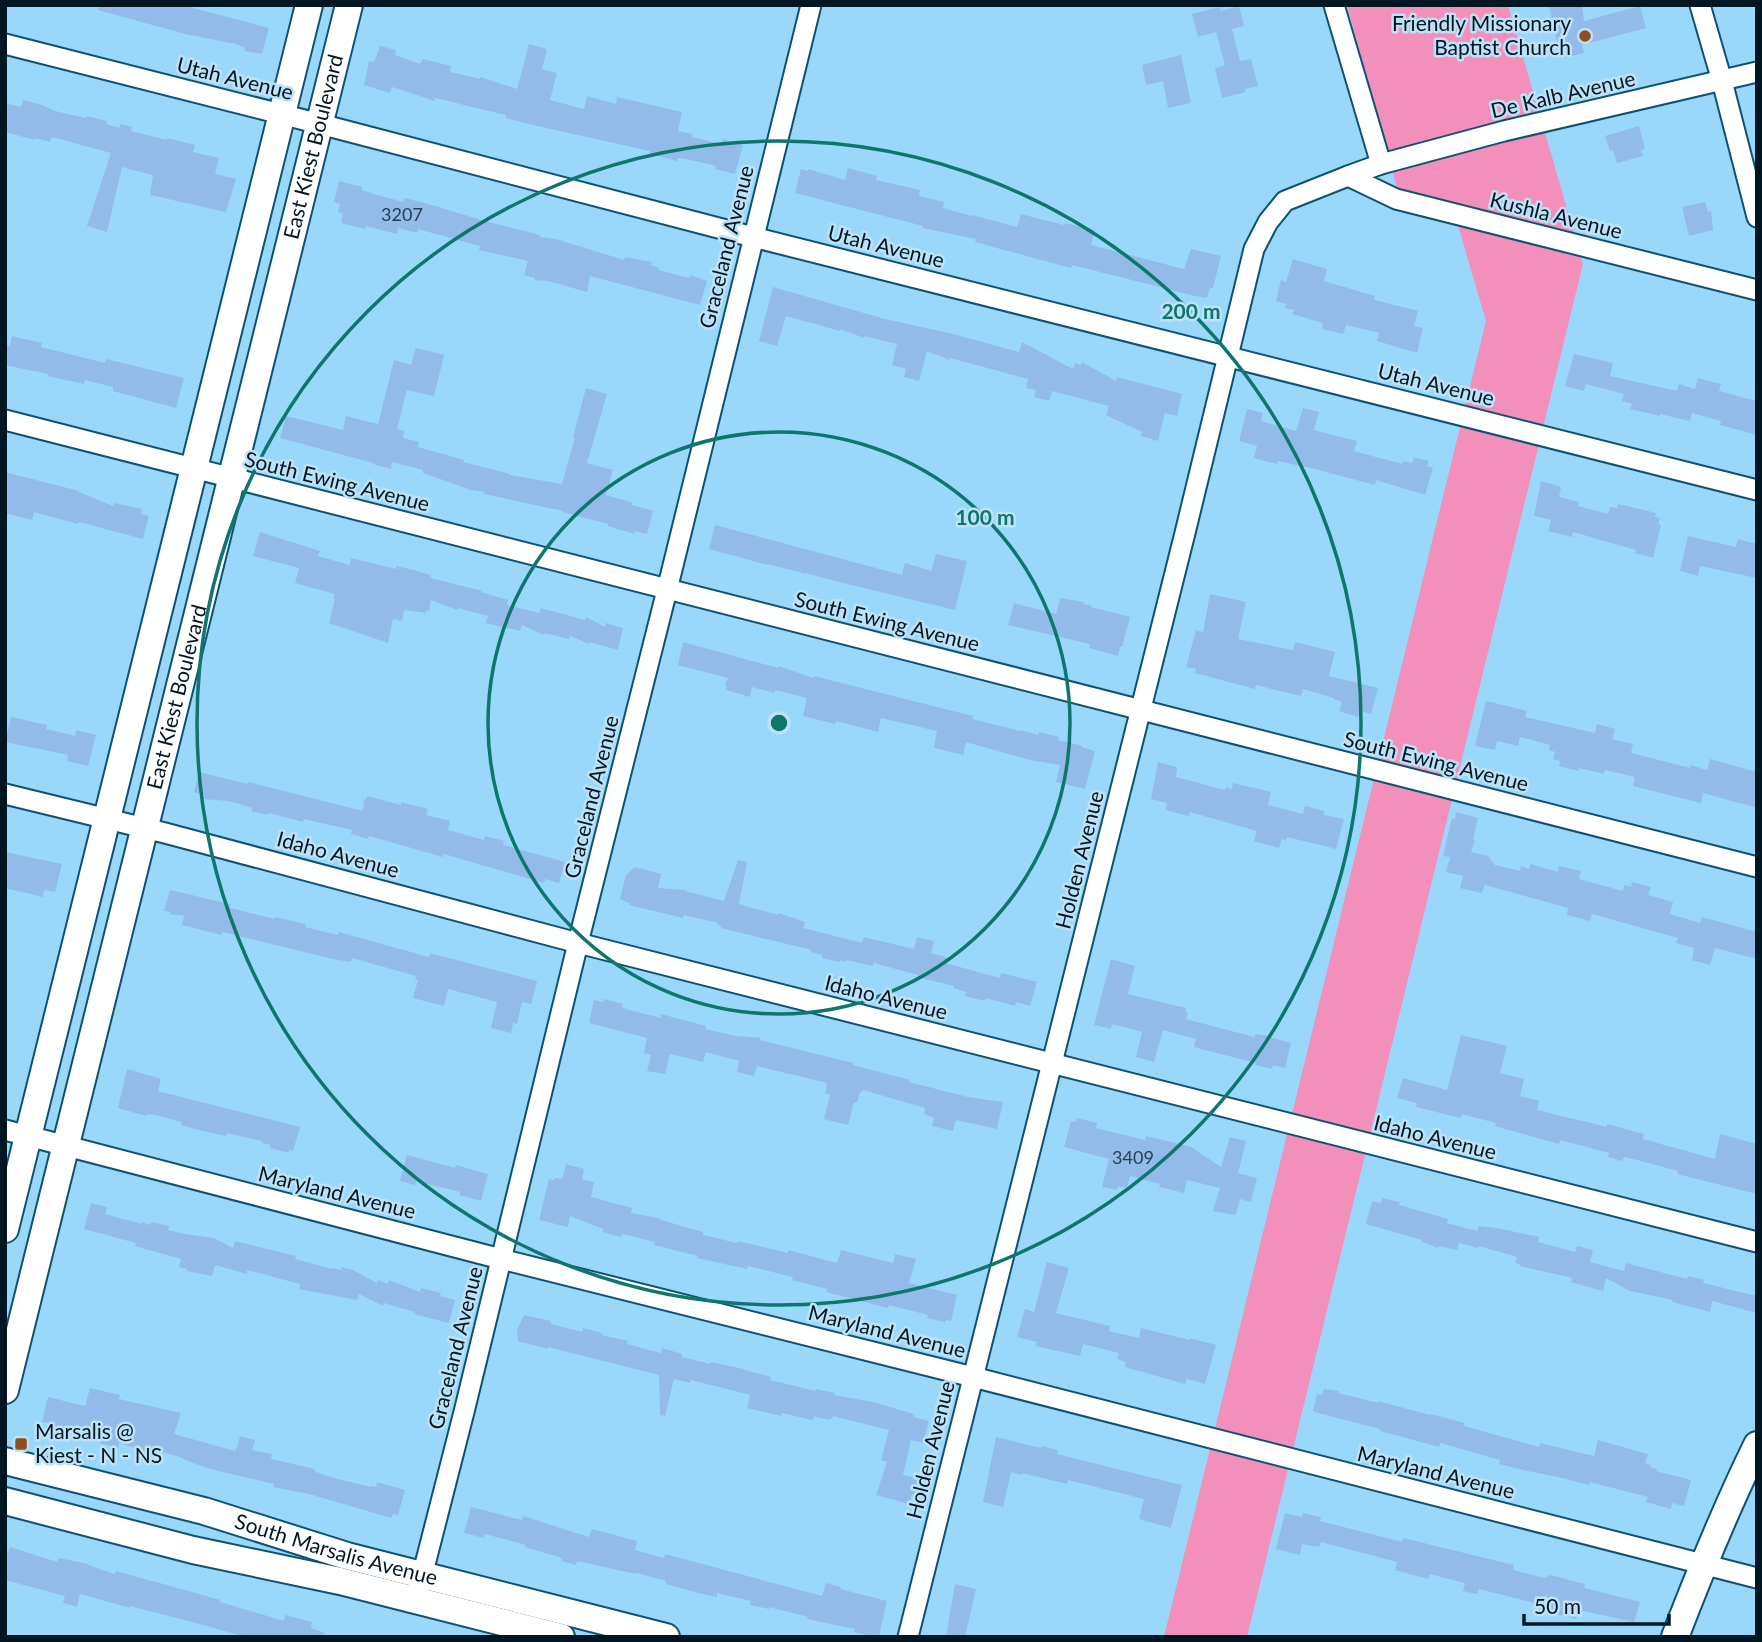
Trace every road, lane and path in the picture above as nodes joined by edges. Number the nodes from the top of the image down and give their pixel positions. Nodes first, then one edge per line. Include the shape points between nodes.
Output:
1 (309, 5) edge
2 (349, 5) edge
3 (811, 5) edge
4 (1334, 5) edge
5 (1700, 5) edge
6 (5, 44) edge
7 (1757, 72) edge
8 (1722, 81) junction
9 (282, 114) junction
10 (320, 124) junction
11 (1381, 164) junction
12 (1348, 176) junction
13 (1757, 217) edge
14 (753, 237) junction
15 (1757, 290) edge
16 (1227, 357) junction
17 (5, 420) edge
18 (194, 469) junction
19 (232, 478) junction
20 (1757, 490) edge
21 (667, 590) junction
22 (1141, 710) junction
23 (5, 794) edge
24 (107, 820) junction
25 (145, 828) junction
26 (1757, 867) edge
27 (578, 943) junction
28 (1052, 1064) junction
29 (17, 1133) edge
30 (66, 1146) junction
31 (5, 1229) edge
32 (1757, 1242) edge
33 (501, 1259) junction
34 (973, 1377) junction
35 (5, 1390) edge
36 (1757, 1446) edge
37 (5, 1461) edge
38 (5, 1502) edge
39 (1703, 1564) junction
40 (1757, 1578) edge
41 (419, 1587) junction
42 (561, 1637) edge
43 (666, 1637) edge
44 (908, 1637) edge
45 (1675, 1637) edge

1 - 9 main road, East Kiest Boulevard
2 - 10 main road, East Kiest Boulevard
3 - 14 street, Graceland Avenue
4 - 11 street
5 - 8 street
6 - 9 street, Utah Avenue
7 - 8 street, De Kalb Avenue
8 - 11 street, De Kalb Avenue
8 - 13 street
9 - 10 street, Utah Avenue
9 - 18 main road, East Kiest Boulevard
10 - 14 street, Utah Avenue
10 - 19 main road, East Kiest Boulevard
11 - 12 street, Holden Avenue
12 - 15 street, Kushla Avenue via 1396,199
12 - 16 street, Holden Avenue via 1285,201 1268,222 1254,249
14 - 16 street, Utah Avenue
14 - 21 street, Graceland Avenue
16 - 20 street, Utah Avenue
16 - 22 street, Holden Avenue
17 - 18 street, South Ewing Avenue
18 - 19 street, South Ewing Avenue
18 - 24 main road, East Kiest Boulevard
19 - 21 street, South Ewing Avenue
19 - 25 main road, East Kiest Boulevard
21 - 22 street, South Ewing Avenue
21 - 27 street, Graceland Avenue
22 - 26 street, South Ewing Avenue
22 - 28 street, Holden Avenue
23 - 24 street, Idaho Avenue
24 - 25 street, Idaho Avenue
24 - 29 main road, East Kiest Boulevard
25 - 27 street, Idaho Avenue
25 - 30 main road, East Kiest Boulevard
27 - 28 street, Idaho Avenue
27 - 33 street, Graceland Avenue
28 - 32 street, Idaho Avenue
28 - 34 street, Holden Avenue
29 - 30 street, Maryland Avenue
29 - 31 main road, East Kiest Boulevard
30 - 33 street, Maryland Avenue
30 - 35 main road, East Kiest Boulevard
33 - 34 street, Maryland Avenue
33 - 41 street, Graceland Avenue
34 - 39 street, Maryland Avenue
34 - 44 street, Holden Avenue
36 - 39 main road
37 - 41 main road, South Marsalis Avenue via 204,1511 347,1556
38 - 41 main road, South Marsalis Avenue via 193,1550 341,1580
39 - 40 street, Maryland Avenue
39 - 45 main road
41 - 42 main road, South Marsalis Avenue
41 - 43 main road, South Marsalis Avenue

